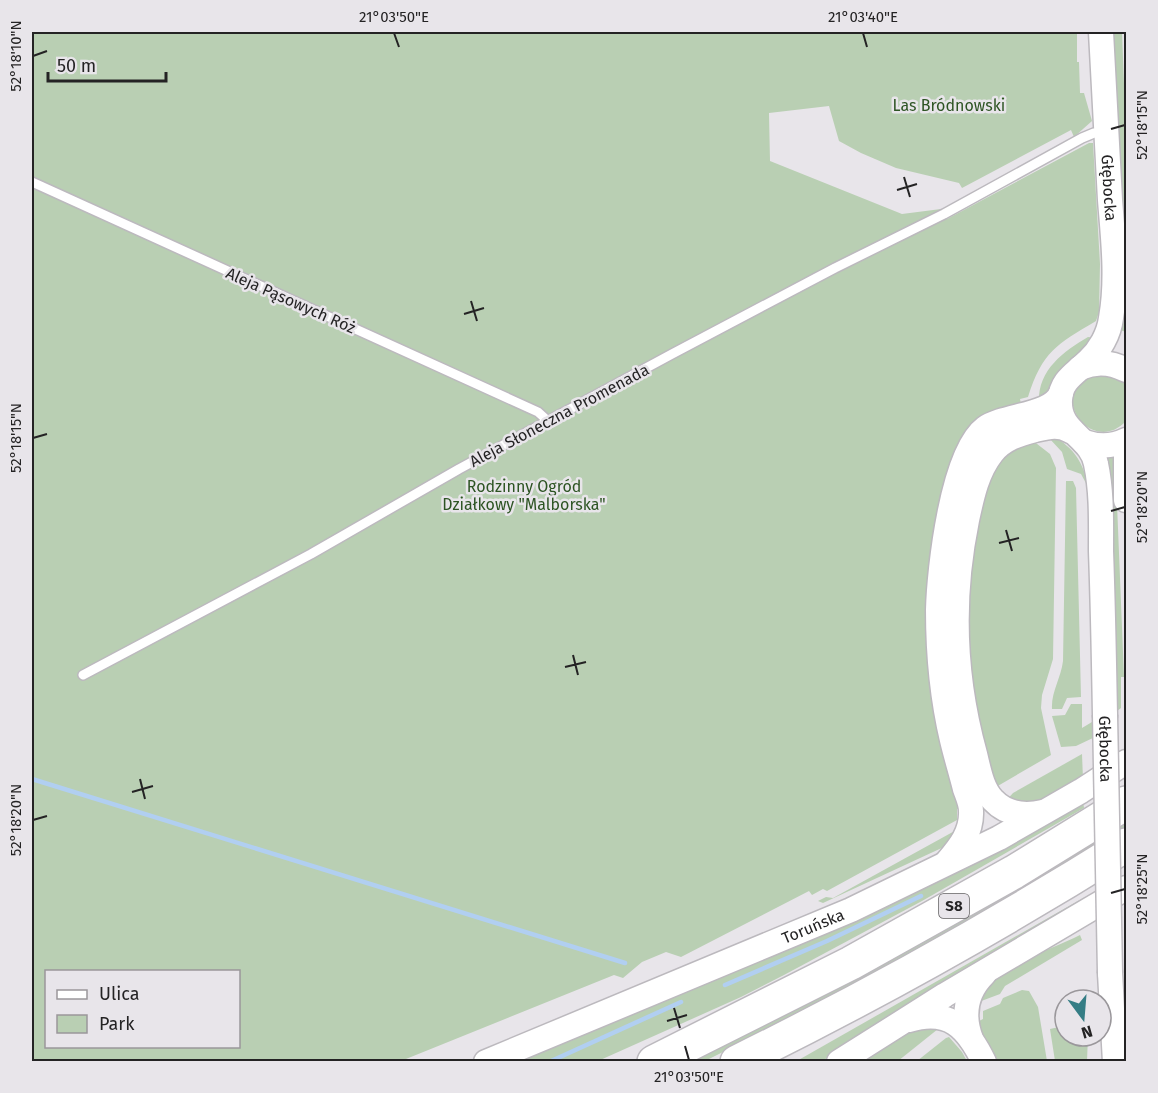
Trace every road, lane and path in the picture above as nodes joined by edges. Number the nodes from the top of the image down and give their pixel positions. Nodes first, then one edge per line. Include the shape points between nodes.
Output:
1 (1101, 32) edge
2 (1106, 132) junction
3 (32, 182) edge
4 (1080, 368) junction
5 (1126, 370) edge
6 (1061, 393) junction
7 (548, 421) junction
8 (1077, 436) junction
9 (1126, 440) edge
10 (1126, 457) edge
11 (1126, 500) edge
12 (82, 675) dead end
13 (1126, 762) edge
14 (1126, 803) edge
15 (1046, 812) junction
16 (1126, 845) edge
17 (943, 867) junction
18 (1126, 888) edge
19 (993, 966) junction
20 (893, 1027) junction
21 (971, 1039) junction
22 (486, 1062) edge
23 (654, 1062) edge
24 (737, 1062) edge
25 (839, 1062) edge
26 (984, 1062) edge
27 (1115, 1062) edge

1 - 2 street, Głębocka
2 - 4 street, Głębocka via 1112,311 1102,343
2 - 7 lane, Aleja Słoneczna Promenada via 1086,136
3 - 7 lane, Aleja Pąsowych Róż via 538,412
4 - 5 street via 1100,363
4 - 6 street, Głębocka via 1066,380
6 - 8 street, Głębocka via 1061,412
6 - 17 street via 1048,406 1002,420 978,435 968,453 951,510 940,574 940,664 946,713 971,811 968,833
7 - 12 lane, Aleja Słoneczna Promenada via 311,554
8 - 9 street via 1102,446
8 - 15 street via 1056,426 1024,432 1005,441 991,454 970,505 958,590 960,685 985,788 1008,811
8 - 27 street, Głębocka, bridge via 1093,454 1098,480
10 - 11 street
13 - 15 street, Toruńska
14 - 23 highway, S8 via 1014,872 861,957
15 - 17 street, Toruńska
16 - 24 highway, S8 via 1010,917
17 - 22 street, Toruńska via 851,910
18 - 19 street
19 - 20 street
19 - 21 street via 974,986 969,998 966,1017
20 - 21 street via 915,1018 938,1016 952,1021
20 - 25 street
21 - 26 street

